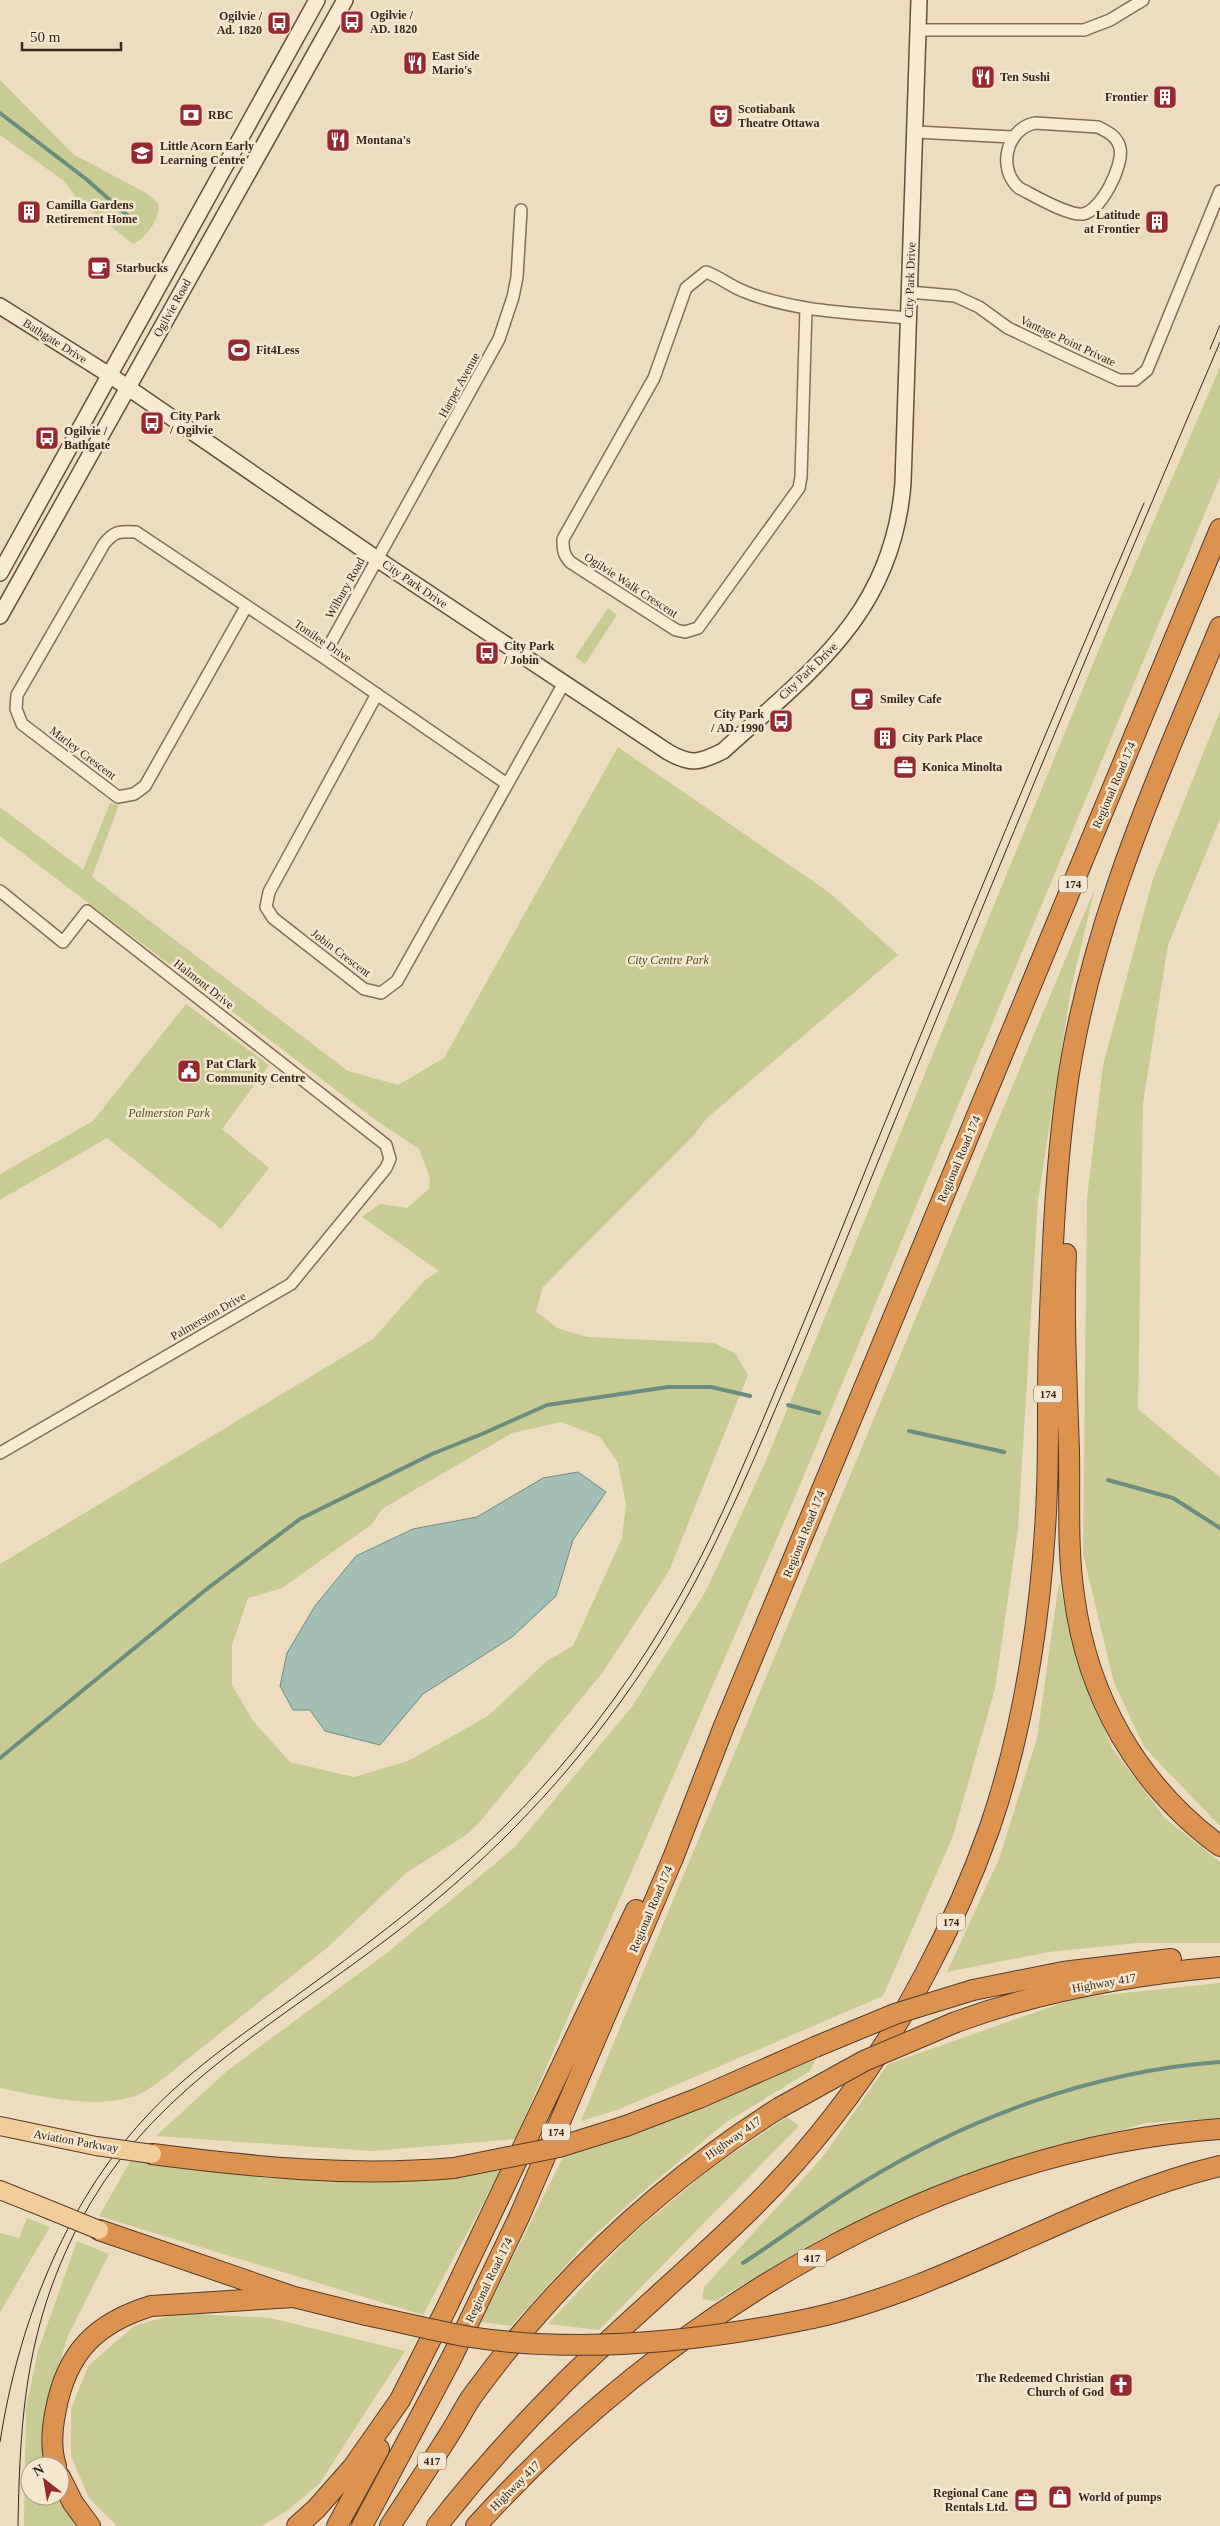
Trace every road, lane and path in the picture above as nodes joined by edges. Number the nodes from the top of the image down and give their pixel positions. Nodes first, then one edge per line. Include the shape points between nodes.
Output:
1 (317, 0) edge
2 (345, 0) edge
3 (920, 0) edge
4 (1143, 0) edge
5 (920, 30) junction
6 (916, 132) junction
7 (1016, 133) junction
8 (1220, 191) edge
9 (521, 210) dead end
10 (909, 292) junction
11 (0, 306) edge
12 (806, 308) junction
13 (909, 318) junction
14 (110, 376) junction
15 (127, 387) junction
16 (1220, 529) edge
17 (120, 530) joint
18 (377, 559) junction
19 (0, 574) edge
20 (246, 607) junction
21 (0, 616) edge
22 (1220, 627) edge
23 (323, 657) junction
24 (564, 682) junction
25 (377, 694) junction
26 (507, 784) junction
27 (0, 891) edge
28 (1077, 1030) junction
29 (390, 1159) joint
30 (0, 1452) edge
31 (724, 1726) junction
32 (1220, 1846) edge
33 (1220, 1955) edge
34 (1220, 1967) edge
35 (0, 2126) edge
36 (1220, 2129) edge
37 (152, 2154) joint
38 (1220, 2166) edge
39 (0, 2190) edge
40 (99, 2230) joint
41 (294, 2297) junction
42 (400, 2400) junction
43 (55, 2456) edge
44 (70, 2497) edge
45 (90, 2526) edge
46 (297, 2526) edge
47 (337, 2526) edge
48 (362, 2526) edge
49 (390, 2526) edge
50 (437, 2526) edge
51 (476, 2526) edge

1 - 14 street, Ogilvie Road
2 - 15 street, Ogilvie Road
3 - 5 street, City Park Drive
4 - 5 street via 1110,20 1084,30
5 - 6 street, City Park Drive
6 - 7 street
6 - 10 street, City Park Drive
7 - 7 street via 1035,123 1098,127 1108,131 1117,142 1120,153 1118,166 1099,206 1082,214 1063,209 1019,188 1012,181 1007,162
8 - 10 street, Vantage Point Private via 1147,370 1135,380 1119,380 1070,358 1008,328 979,307 955,296
9 - 18 street, Harper Avenue via 517,276 499,339
10 - 13 street, City Park Drive
11 - 14 street, Bathgate Drive
12 - 12 street, Ogilvie Walk Crescent via 801,477 798,488 698,628 685,632 676,630 570,562 564,556 564,539 654,378 686,288 706,272 743,291
12 - 13 street
13 - 24 street, City Park Drive via 900,512 879,581 835,646 723,751 693,762 668,752
14 - 15 street, City Park Drive
14 - 19 street, Ogilvie Road
15 - 18 street, City Park Drive
15 - 21 street, Ogilvie Road
16 - 31 highway, Regional Road 174 / 174
17 - 20 street, Tonilee Drive via 136,532
17 - 20 street, Marley Crescent via 112,534 97,556 17,695 16,709 22,724 118,797 134,794 146,786
18 - 23 street, Wilbury Road
18 - 24 street, City Park Drive
20 - 23 street, Tonilee Drive
22 - 28 highway, 174 via 1135,833 1095,953
23 - 25 street, Tonilee Drive
24 - 26 street, Jobin Crescent
25 - 26 street, Tonilee Drive
25 - 26 street, Jobin Crescent via 269,892 266,907 273,918 364,988 381,993 397,981
27 - 29 street, Halmont Drive via 63,942 87,911 386,1145
28 - 32 highway via 1066,1261 1071,1565 1076,1614 1093,1681 1128,1750 1176,1809
28 - 50 highway, 174 via 1058,1162 1049,1342 1047,1491 1038,1598 1010,1758 990,1828 962,1899 924,1977 891,2032 864,2074 811,2143 747,2213 533,2415
29 - 30 street, Palmerston Drive via 291,1284
31 - 42 highway
31 - 48 highway, Regional Road 174 / 174 via 673,1858 520,2216 452,2356
33 - 37 highway, bridge via 1063,1972 973,1990 903,2011 626,2126 559,2147 454,2168 393,2172 314,2171
34 - 49 highway, Highway 417 / 417, bridge via 1079,1987 1003,2005 864,2061 779,2108 725,2143 664,2190 549,2301 473,2395
35 - 37 main road, Aviation Parkway, bridge
36 - 51 highway, Highway 417 / 417 via 1111,2144 1016,2168 932,2199 841,2242 750,2295 662,2357 568,2435
38 - 41 highway, bridge via 1127,2196 921,2285 813,2318 741,2332 676,2339 566,2344 470,2337
39 - 40 main road, bridge
40 - 41 highway
41 - 43 highway via 151,2306 129,2313 98,2332 83,2346 64,2376 52,2431
42 - 46 highway via 353,2467
42 - 47 highway via 396,2419
44 - 45 highway

